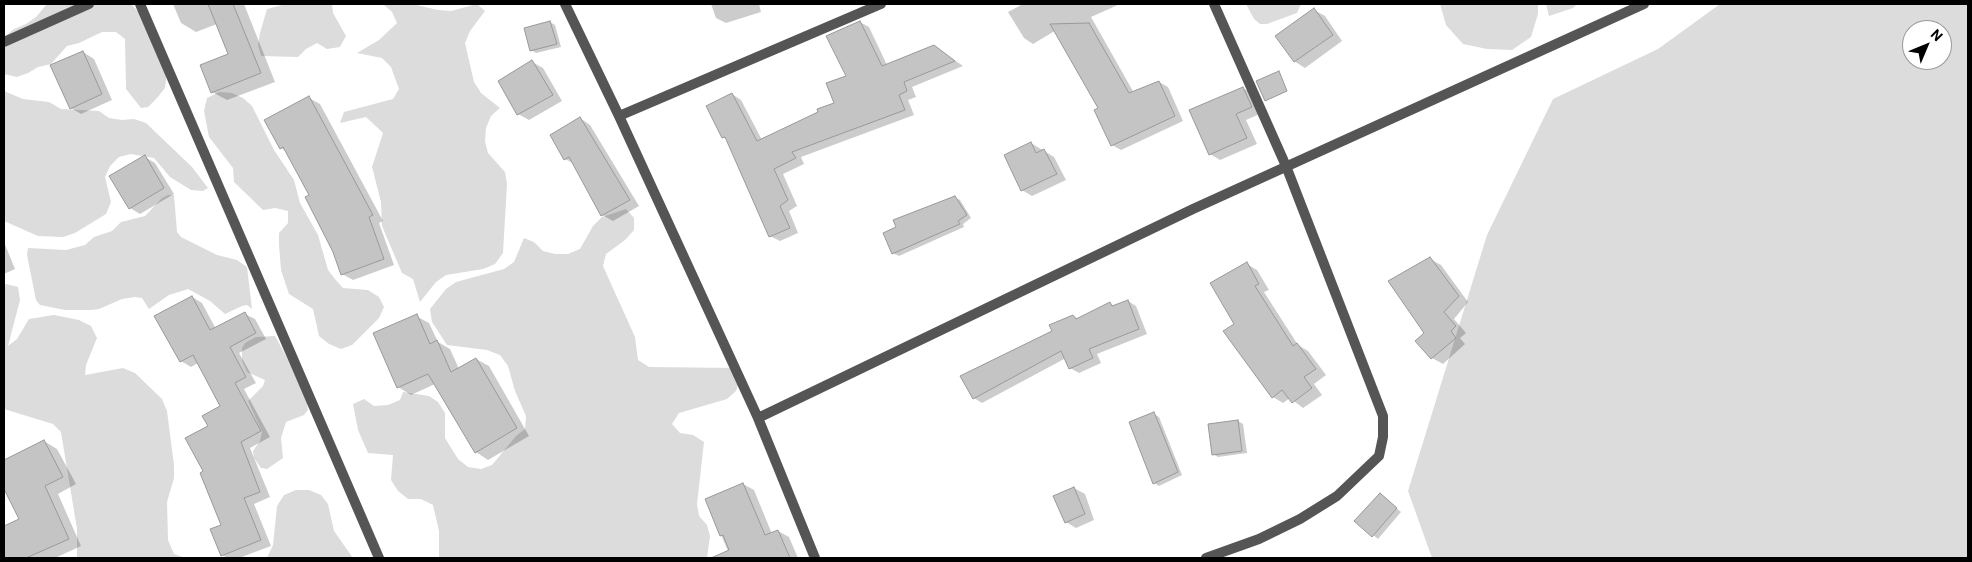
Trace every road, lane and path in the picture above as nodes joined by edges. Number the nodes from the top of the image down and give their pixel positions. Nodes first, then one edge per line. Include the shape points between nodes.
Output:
1 (89, 4) edge
2 (140, 4) edge
3 (565, 4) edge
4 (881, 4) edge
5 (1214, 4) edge
6 (1644, 4) edge
7 (4, 42) edge
8 (619, 116) junction
9 (1286, 166) junction
10 (758, 418) junction
11 (379, 558) edge
12 (815, 558) edge
13 (1206, 558) edge

1 - 7 street
2 - 11 street
3 - 8 street
4 - 8 street
5 - 9 street
6 - 9 street
8 - 10 street
9 - 10 street
9 - 13 street via 1382,416 1379,456 1337,496 1300,519 1259,539
10 - 12 street

